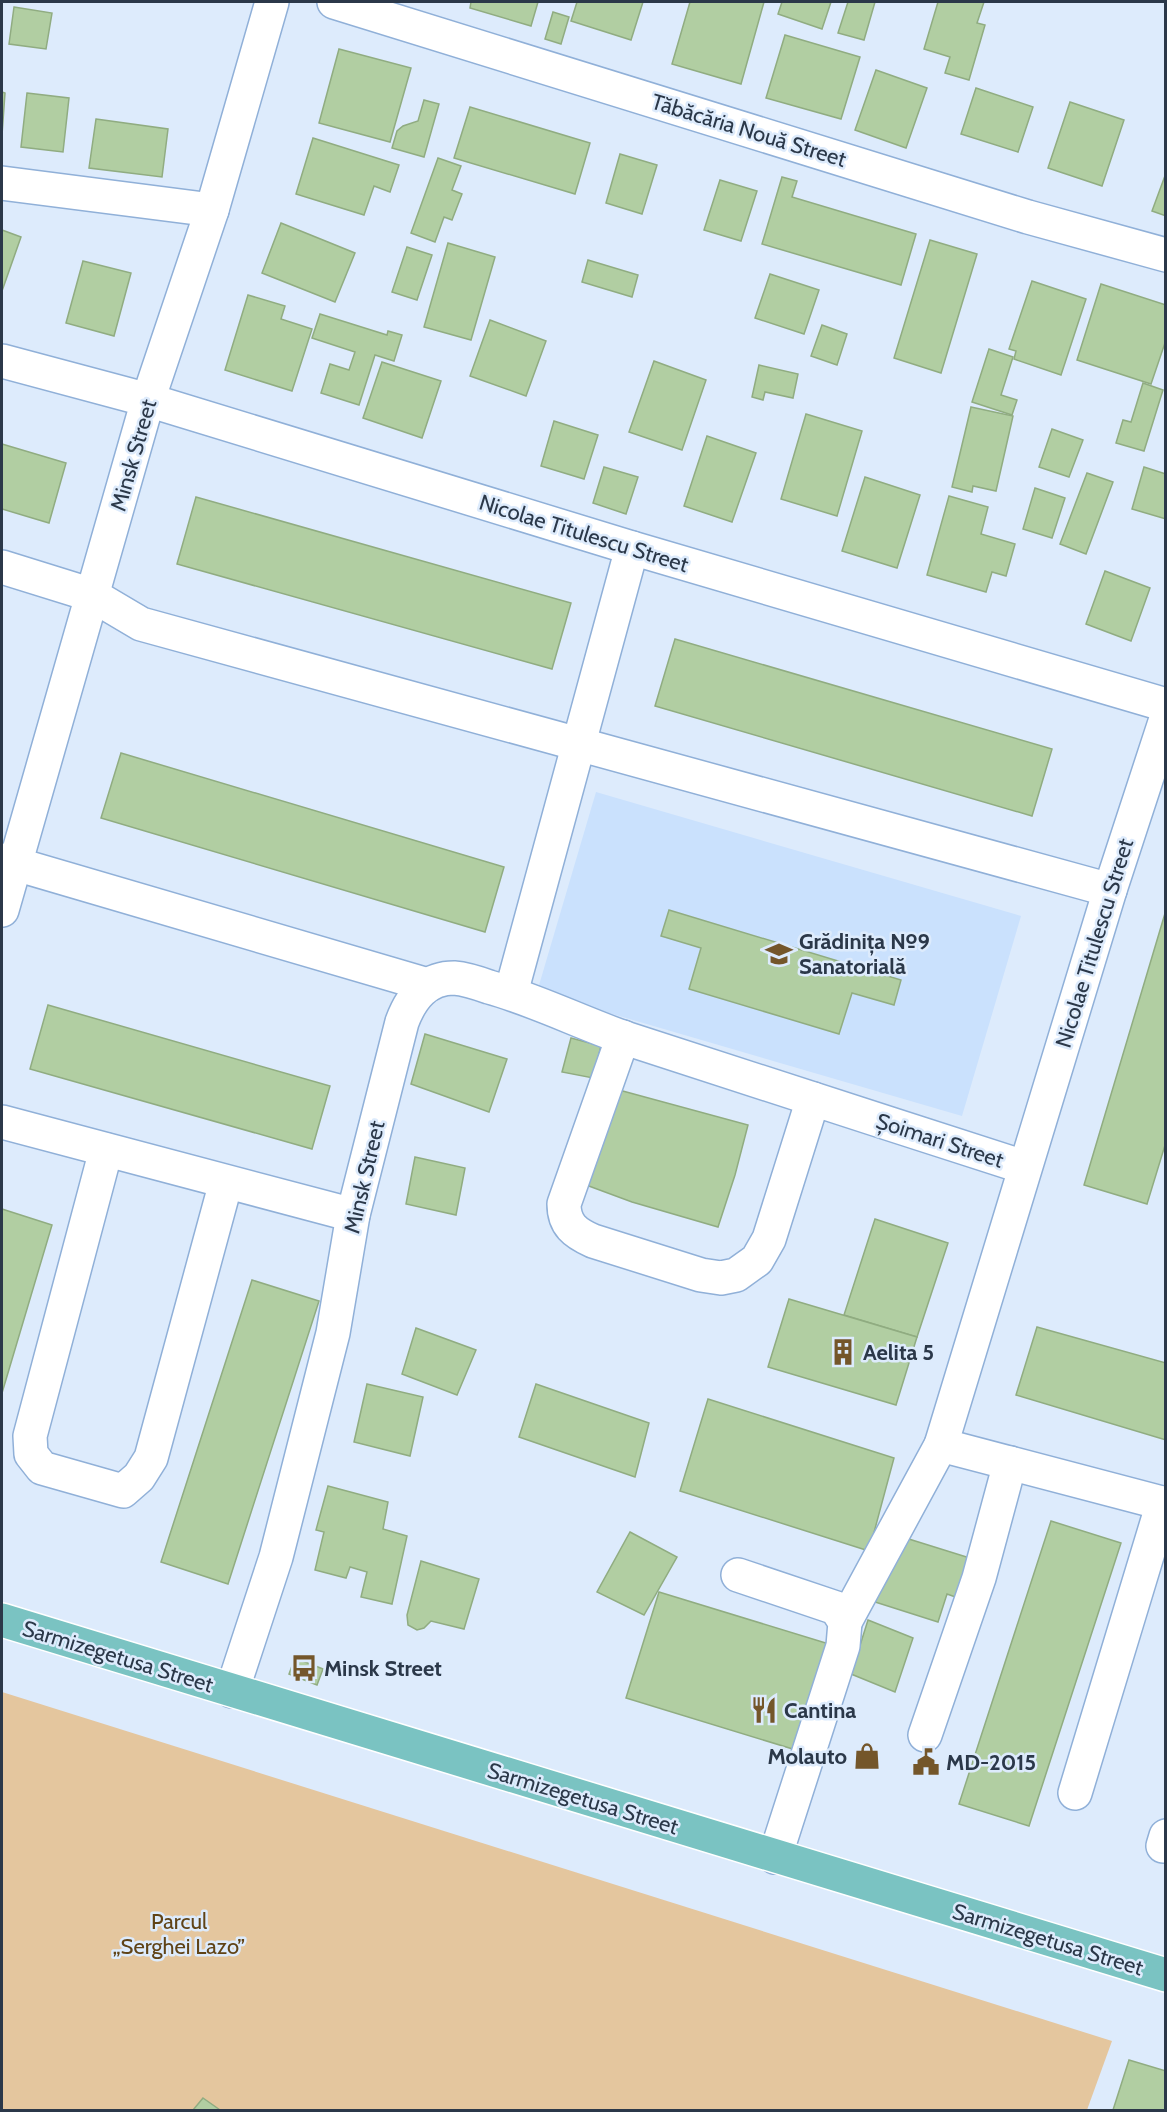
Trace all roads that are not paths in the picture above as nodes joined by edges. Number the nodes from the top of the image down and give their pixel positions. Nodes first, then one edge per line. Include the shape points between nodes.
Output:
1 (272, 2) edge
2 (334, 2) edge
3 (2, 183) edge
4 (212, 210) junction
5 (1166, 255) edge
6 (2, 361) edge
7 (148, 400) junction
8 (632, 548) junction
9 (2, 567) edge
10 (92, 595) junction
11 (1166, 705) edge
12 (1166, 720) edge
13 (580, 744) junction
14 (8, 862) edge
15 (1110, 890) junction
16 (2, 910) edge
17 (428, 985) junction
18 (511, 993) junction
19 (623, 1037) junction
20 (813, 1099) junction
21 (2, 1122) edge
22 (106, 1150) junction
23 (1024, 1167) junction
24 (226, 1182) junction
25 (353, 1215) junction
26 (941, 1445) junction
27 (1010, 1463) junction
28 (1164, 1504) edge
29 (738, 1575) dead end
30 (2, 1620) edge
31 (845, 1622) junction
32 (232, 1692) junction
33 (925, 1735) dead end
34 (1075, 1793) dead end
35 (776, 1857) junction
36 (1166, 1975) edge

1 - 4 street, Minsk Street
2 - 5 street, Tăbăcăria Nouă Street via 1017,213
3 - 4 street
4 - 7 street, Minsk Street
6 - 7 street, Nicolae Titulescu Street
7 - 8 street, Nicolae Titulescu Street
7 - 10 street, Minsk Street
8 - 11 street, Nicolae Titulescu Street
8 - 13 street
9 - 10 street
10 - 13 street via 141,624
10 - 14 street, Minsk Street
12 - 15 street, Nicolae Titulescu Street
13 - 15 street
13 - 18 street
14 - 16 street, Minsk Street
14 - 17 street
15 - 23 street, Nicolae Titulescu Street
17 - 18 street, Șoimari Street via 462,979
17 - 25 street, Minsk Street via 415,995 402,1022
18 - 19 street, Șoimari Street
19 - 20 street, Șoimari Street
19 - 20 street via 564,1204 568,1224 578,1234 593,1240 701,1275 736,1275 757,1260 769,1239
20 - 23 street, Șoimari Street
21 - 22 street
22 - 24 street
22 - 24 street via 30,1436 31,1454 42,1468 123,1491 139,1478 151,1458
23 - 26 street, Șoimari Street
24 - 25 street
25 - 32 street, Minsk Street via 333,1333 285,1524
26 - 27 street
26 - 31 street, Șoimari Street
27 - 28 street
27 - 33 street via 979,1578
28 - 34 street
29 - 31 street via 836,1608
30 - 32 main road, Sarmizegetusa Street
31 - 35 street via 843,1646
32 - 35 main road, Sarmizegetusa Street
35 - 36 main road, Sarmizegetusa Street

